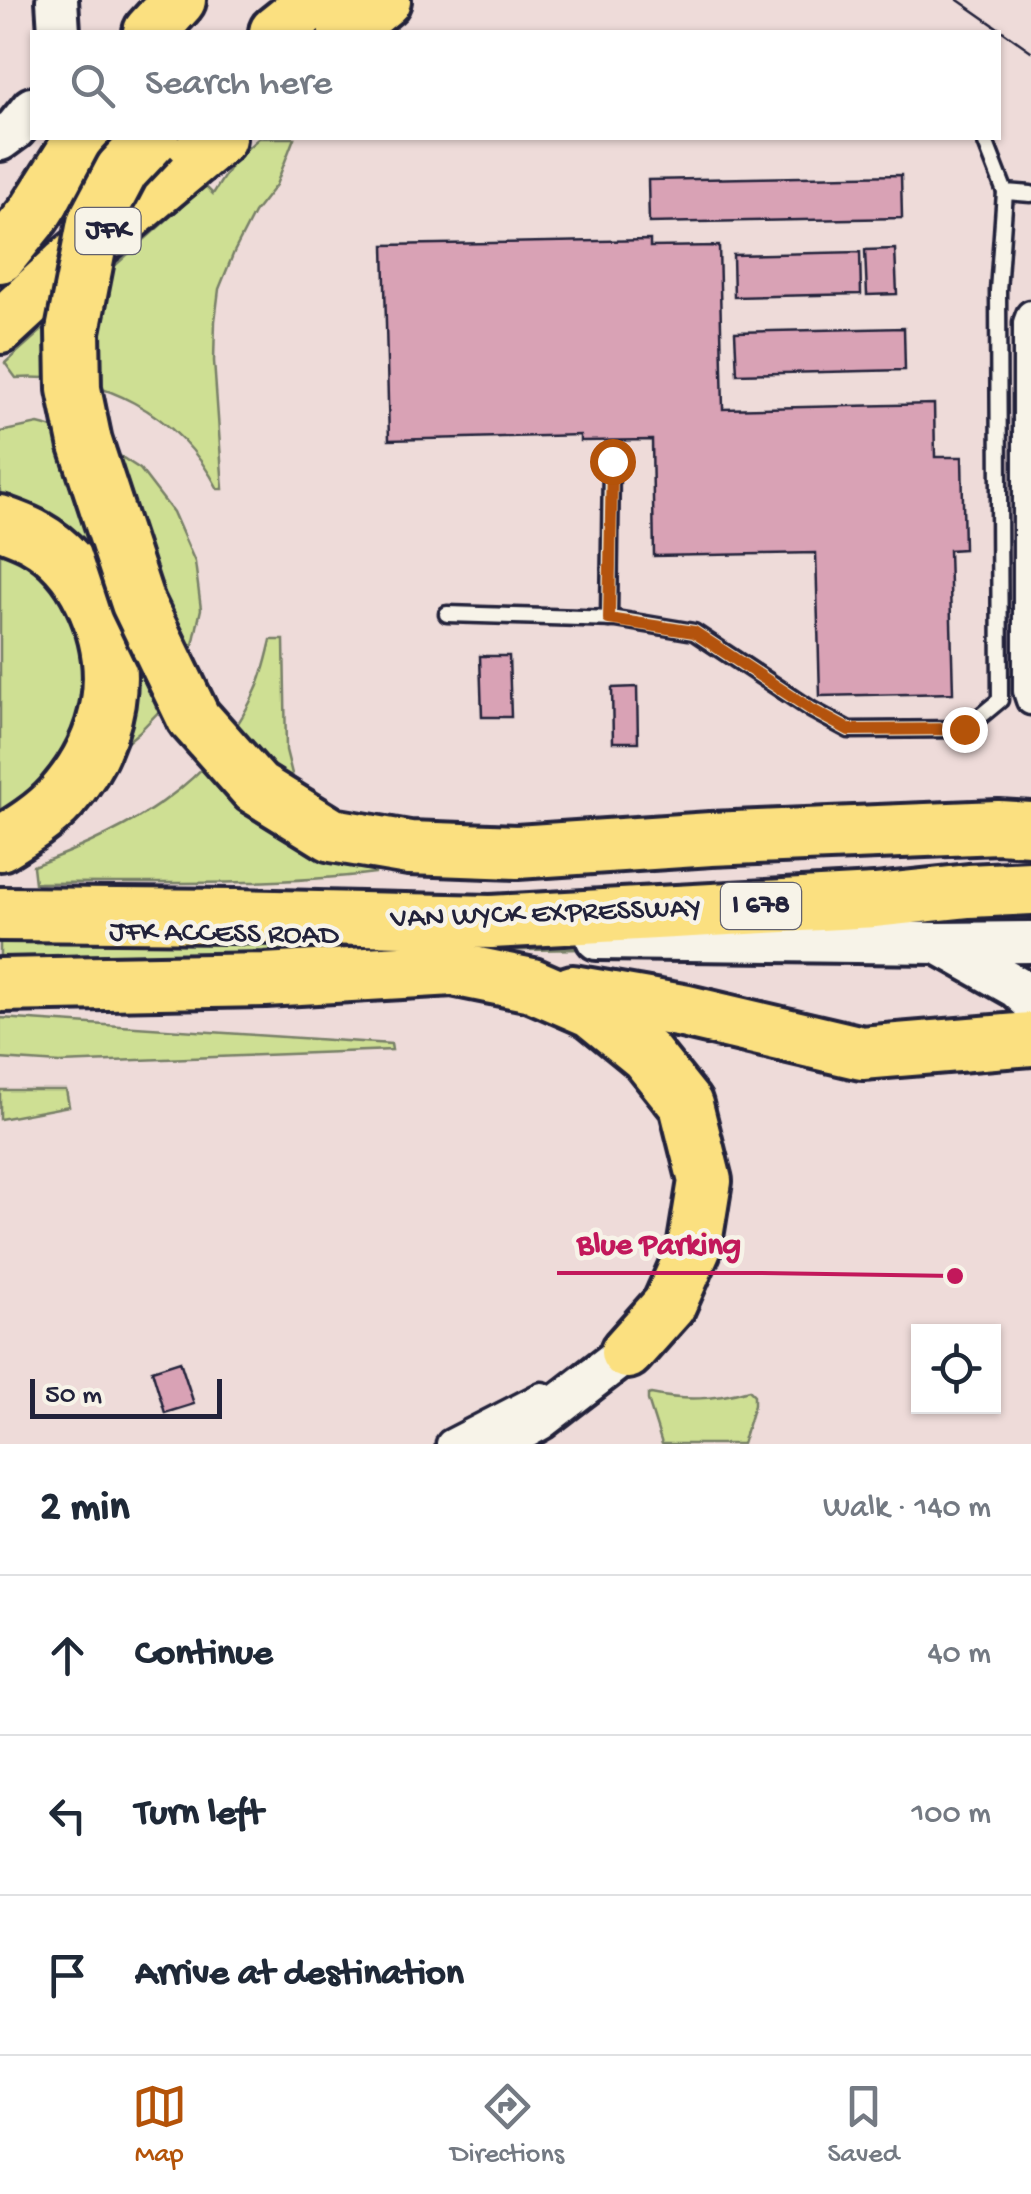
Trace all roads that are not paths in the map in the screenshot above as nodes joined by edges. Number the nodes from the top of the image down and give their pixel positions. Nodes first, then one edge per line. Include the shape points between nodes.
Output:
1 (57, 0) edge
2 (179, 0) edge
3 (316, 0) edge
4 (384, 0) edge
5 (59, 30) edge
6 (151, 30) edge
7 (278, 30) edge
8 (347, 30) edge
9 (30, 110) edge
10 (0, 140) edge
11 (81, 140) edge
12 (150, 140) edge
13 (217, 140) edge
14 (985, 140) edge
15 (1005, 192) junction
16 (1031, 194) edge
17 (0, 256) edge
18 (1031, 315) edge
19 (0, 327) edge
20 (612, 461) dead end
21 (0, 522) edge
22 (447, 614) dead end
23 (609, 619) junction
24 (1031, 700) edge
25 (1031, 829) edge
26 (0, 844) edge
27 (1031, 888) edge
28 (1, 914) edge
29 (1031, 942) edge
30 (938, 943) junction
31 (0, 985) edge
32 (532, 985) junction
33 (1031, 1001) edge
34 (1031, 1040) edge
35 (627, 1352) junction
36 (451, 1444) edge
37 (496, 1444) edge

1 - 5 street
2 - 6 highway
3 - 7 highway
4 - 8 highway
9 - 10 street
11 - 17 highway
12 - 25 highway, bridge via 122,170 94,222 73,330 74,389 138,602 193,717 256,788 332,835 410,848 517,852 710,838
13 - 19 highway, JFK
14 - 15 lane
15 - 16 lane
15 - 23 lane via 998,291 1000,700 964,729 849,730 694,632
18 - 24 street
20 - 23 lane
21 - 26 highway via 68,563 100,618 110,651 103,727 86,763 35,822
22 - 23 lane
27 - 28 highway, VAN WYCK EXPRESSWAY / I 678 via 491,922
28 - 30 street, JFK ACCESS ROAD via 90,934
29 - 30 street
30 - 33 street, JFK ACCESS ROAD
31 - 32 highway, VAN WYCK EXPRESSWAY via 452,969
32 - 34 highway via 683,1011 862,1053
32 - 35 highway via 592,1011 646,1055 690,1114 705,1181 694,1248 669,1305
35 - 36 street
35 - 37 street

